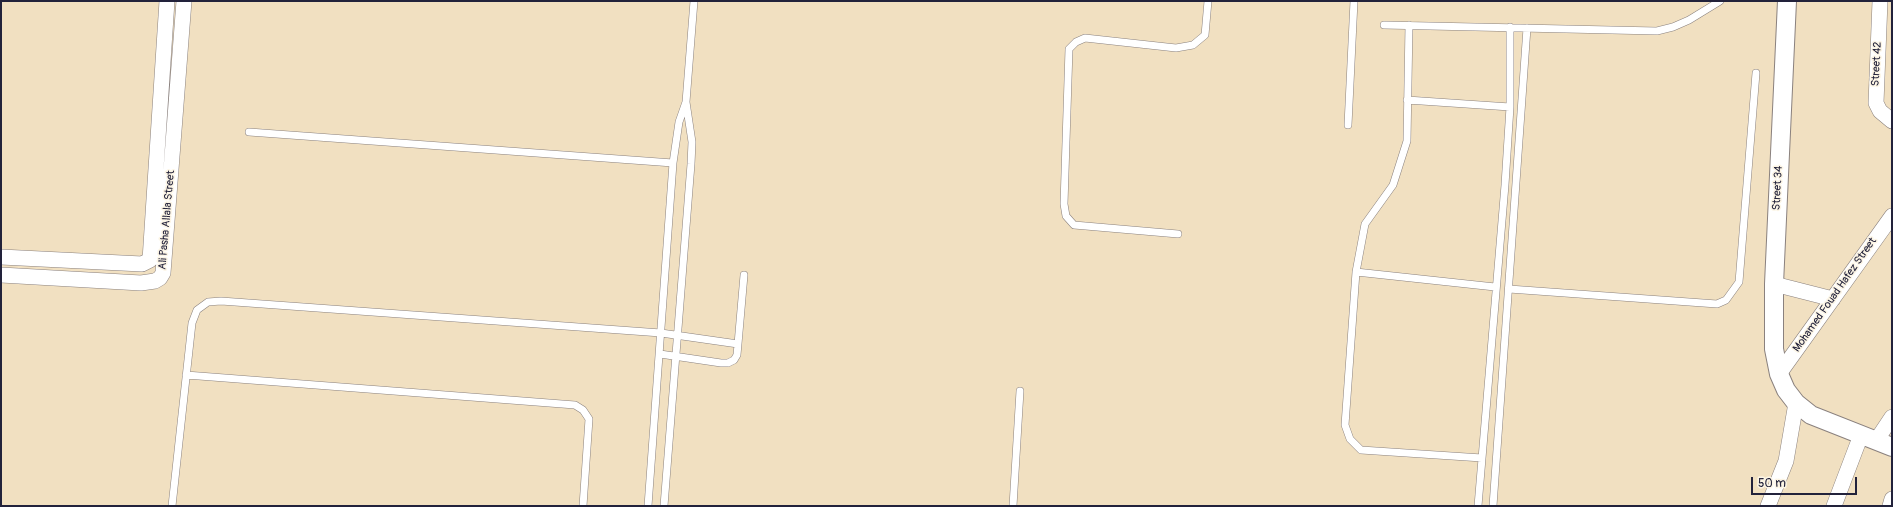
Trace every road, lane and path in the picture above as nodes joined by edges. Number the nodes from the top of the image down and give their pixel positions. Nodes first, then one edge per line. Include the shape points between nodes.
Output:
1 (167, 1) edge
2 (184, 1) edge
3 (694, 1) edge
4 (1208, 1) edge
5 (1354, 1) edge
6 (1720, 1) edge
7 (1787, 1) edge
8 (1880, 1) edge
9 (1384, 25) dead end
10 (1409, 25) junction
11 (1510, 27) junction
12 (1527, 28) junction
13 (1756, 73) dead end
14 (1407, 100) junction
15 (686, 102) junction
16 (1510, 107) junction
17 (1892, 121) edge
18 (1348, 125) dead end
19 (249, 132) dead end
20 (673, 163) junction
21 (1890, 224) edge
22 (1178, 234) dead end
23 (1, 257) edge
24 (61, 260) junction
25 (1356, 272) junction
26 (1, 275) edge
27 (744, 275) dead end
28 (60, 279) junction
29 (1774, 284) junction
30 (1495, 287) junction
31 (1509, 289) junction
32 (1832, 298) junction
33 (661, 333) junction
34 (678, 336) junction
35 (738, 344) junction
36 (660, 354) junction
37 (676, 356) junction
38 (1778, 374) junction
39 (186, 375) junction
40 (1020, 391) dead end
41 (1796, 403) junction
42 (1892, 417) edge
43 (1876, 441) edge
44 (1482, 458) junction
45 (1892, 499) edge
46 (1771, 505) edge
47 (172, 506) edge
48 (583, 506) edge
49 (648, 506) edge
50 (664, 506) edge
51 (1013, 506) edge
52 (1478, 506) edge
53 (1493, 506) edge
54 (1834, 506) edge
55 (1890, 506) edge

1 - 24 street, Ali Pasha Allala Street via 150,260 142,264
2 - 28 street, Ali Pasha Allala Street via 163,273 155,281 141,283
3 - 15 lane
4 - 22 lane via 1205,35 1193,45 1176,48 1085,38 1069,49 1064,204 1066,216 1074,225
5 - 18 lane
6 - 12 lane via 1689,20 1657,31
7 - 29 street, Street 34
8 - 17 street, Street 42 via 1876,103 1880,111
9 - 10 lane
10 - 11 lane
10 - 14 lane
11 - 12 lane
11 - 16 lane
12 - 31 lane
13 - 31 lane via 1739,282 1726,300 1717,304
14 - 16 lane
14 - 25 lane via 1407,141 1393,185 1365,224
15 - 20 lane via 679,122
15 - 34 lane via 692,142
16 - 30 lane
19 - 20 lane
20 - 33 lane
21 - 32 street, Mohamed Fouad Hafez Street
23 - 24 street, Ali Pasha Allala Street
24 - 28 street
25 - 30 lane
25 - 44 lane via 1345,425 1350,439 1361,450
26 - 28 street, Ali Pasha Allala Street
27 - 35 lane
29 - 32 street
29 - 38 street, Street 34 via 1774,349
30 - 44 lane
31 - 53 lane
32 - 38 street, Mohamed Fouad Hafez Street
33 - 34 lane
33 - 36 lane
33 - 39 lane via 208,302 197,310 192,323
34 - 35 lane
34 - 37 lane
35 - 37 lane via 737,355 728,363
36 - 37 lane
36 - 49 lane
37 - 50 lane
38 - 41 street, Street 34
39 - 47 lane
39 - 48 lane via 575,405 584,410 588,419
40 - 51 lane
41 - 43 street, Street 34 via 1811,415
41 - 46 street via 1786,461
42 - 43 street
43 - 54 street
44 - 52 lane
45 - 55 street

